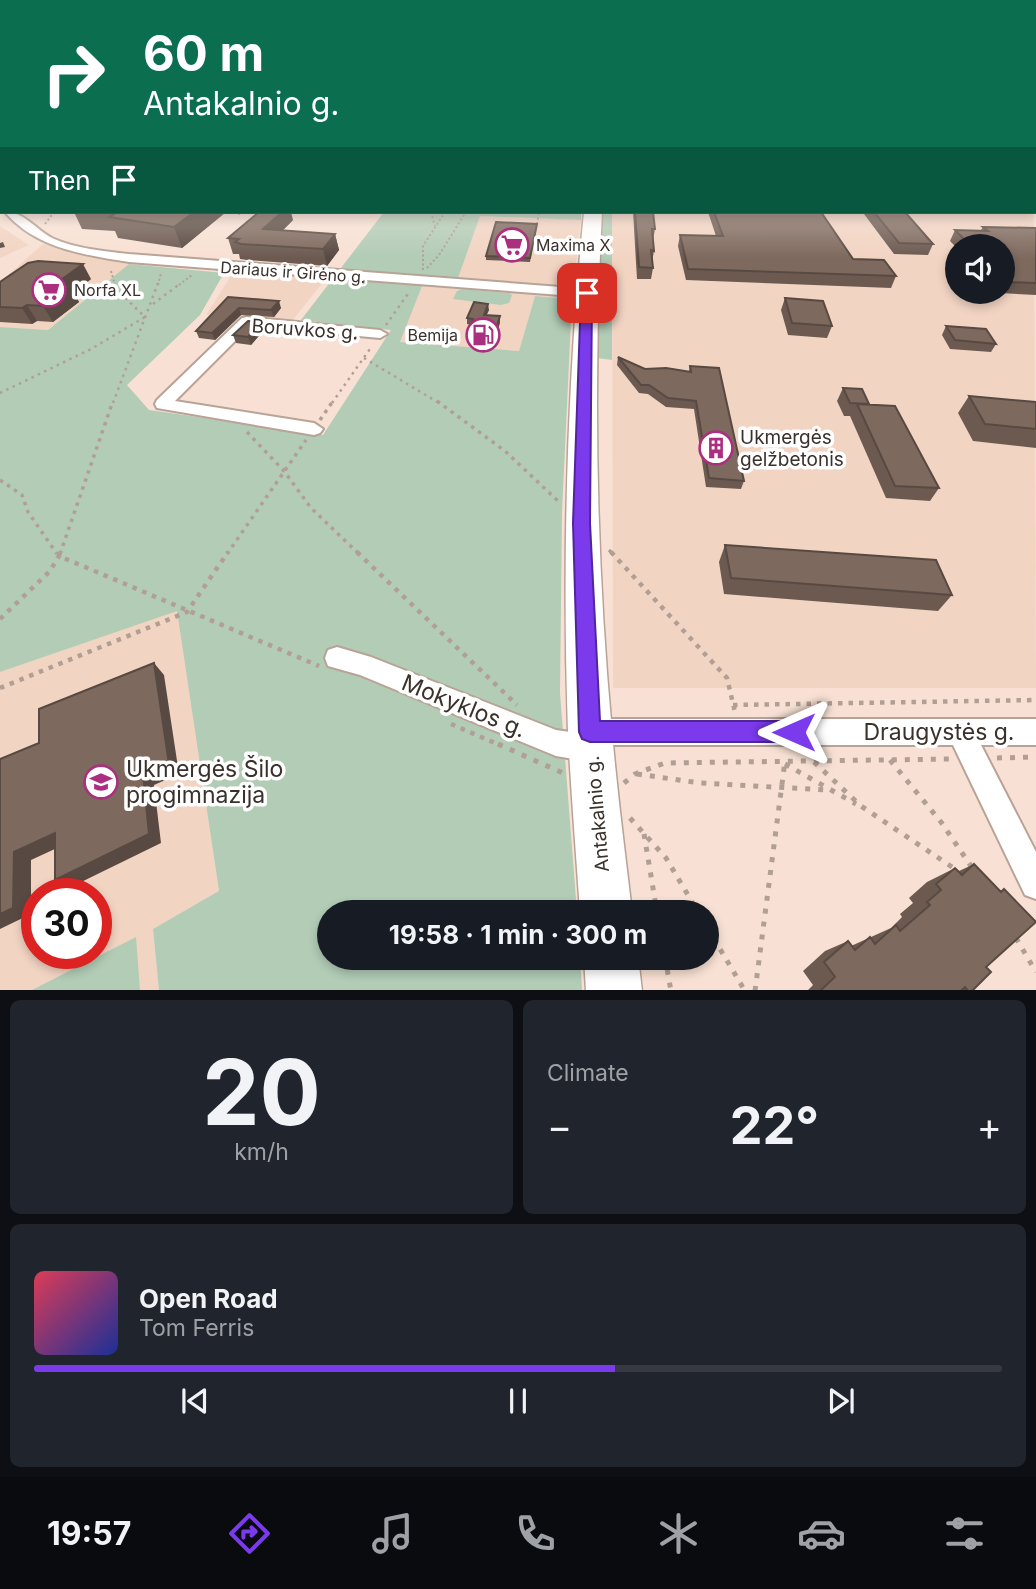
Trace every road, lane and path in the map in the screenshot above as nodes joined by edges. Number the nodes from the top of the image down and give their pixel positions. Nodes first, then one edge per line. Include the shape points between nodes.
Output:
1 (432, 214) edge
2 (444, 214) edge
3 (465, 214) edge
4 (539, 214) edge
5 (593, 214) edge
6 (20, 215) edge
7 (537, 223) edge
8 (435, 226) junction
9 (166, 262) junction
10 (202, 265) junction
11 (111, 271) dead end
12 (418, 280) junction
13 (587, 293) junction
14 (152, 305) junction
15 (145, 317) junction
16 (380, 334) junction
17 (0, 393) edge
18 (230, 415) junction
19 (314, 429) junction
20 (284, 471) junction
21 (0, 480) edge
22 (59, 556) junction
23 (187, 612) junction
24 (0, 619) edge
25 (329, 662) joint
26 (0, 688) edge
27 (1036, 700) edge
28 (733, 705) dead end
29 (444, 721) dead end
30 (960, 732) junction
31 (1036, 732) edge
32 (579, 741) junction
33 (1036, 757) edge
34 (973, 758) junction
35 (890, 760) junction
36 (812, 761) junction
37 (785, 763) junction
38 (635, 774) junction
39 (595, 787) junction
40 (782, 787) junction
41 (828, 790) junction
42 (861, 806) junction
43 (626, 813) dead end
44 (644, 834) junction
45 (975, 872) edge
46 (965, 876) edge
47 (1036, 884) edge
48 (605, 900) edge
49 (655, 900) edge
50 (691, 900) edge
51 (1009, 926) edge
52 (719, 947) edge
53 (612, 970) edge
54 (667, 970) edge
55 (1036, 972) edge
56 (614, 990) edge
57 (671, 990) edge
58 (745, 990) edge
59 (755, 990) edge

1 - 8 path
2 - 8 path
3 - 8 path via 423,272 424,246
4 - 7 path
5 - 13 main road, Antakalnio g.
6 - 9 street, Dariaus ir Girėno g. via 41,237 59,244
9 - 10 street, Dariaus ir Girėno g.
9 - 14 path
10 - 12 street, Dariaus ir Girėno g.
10 - 14 path
11 - 15 path via 116,289
12 - 13 street, Dariaus ir Girėno g.
12 - 16 path
13 - 32 main road, Antakalnio g.
14 - 15 path
15 - 17 path
15 - 22 path
16 - 18 street, Boruvkos g. via 247,321 163,404
16 - 19 path
18 - 19 street, Boruvkos g.
18 - 20 path
19 - 20 path
20 - 23 path
20 - 32 path via 311,508
21 - 22 path via 22,495 28,512
22 - 23 path
22 - 24 path via 50,571
23 - 25 path
23 - 26 path
25 - 32 street, Mokyklos g. via 362,665
27 - 28 path
29 - 39 path via 568,776 574,785
30 - 31 street, Draugystės g.
30 - 32 street, Draugystės g.
30 - 34 street
32 - 39 main road, Antakalnio g.
33 - 34 path
34 - 35 path
34 - 47 street
35 - 36 path
35 - 45 path
36 - 37 path
36 - 42 path
37 - 38 path via 665,763
37 - 40 path
37 - 41 path
38 - 39 path via 617,789
38 - 40 path
39 - 48 main road, Antakalnio g.
40 - 41 path
40 - 59 path
41 - 42 path
42 - 46 path
43 - 44 path
44 - 49 path
44 - 50 path via 666,858
51 - 55 path
52 - 58 path
53 - 56 main road
54 - 57 path

